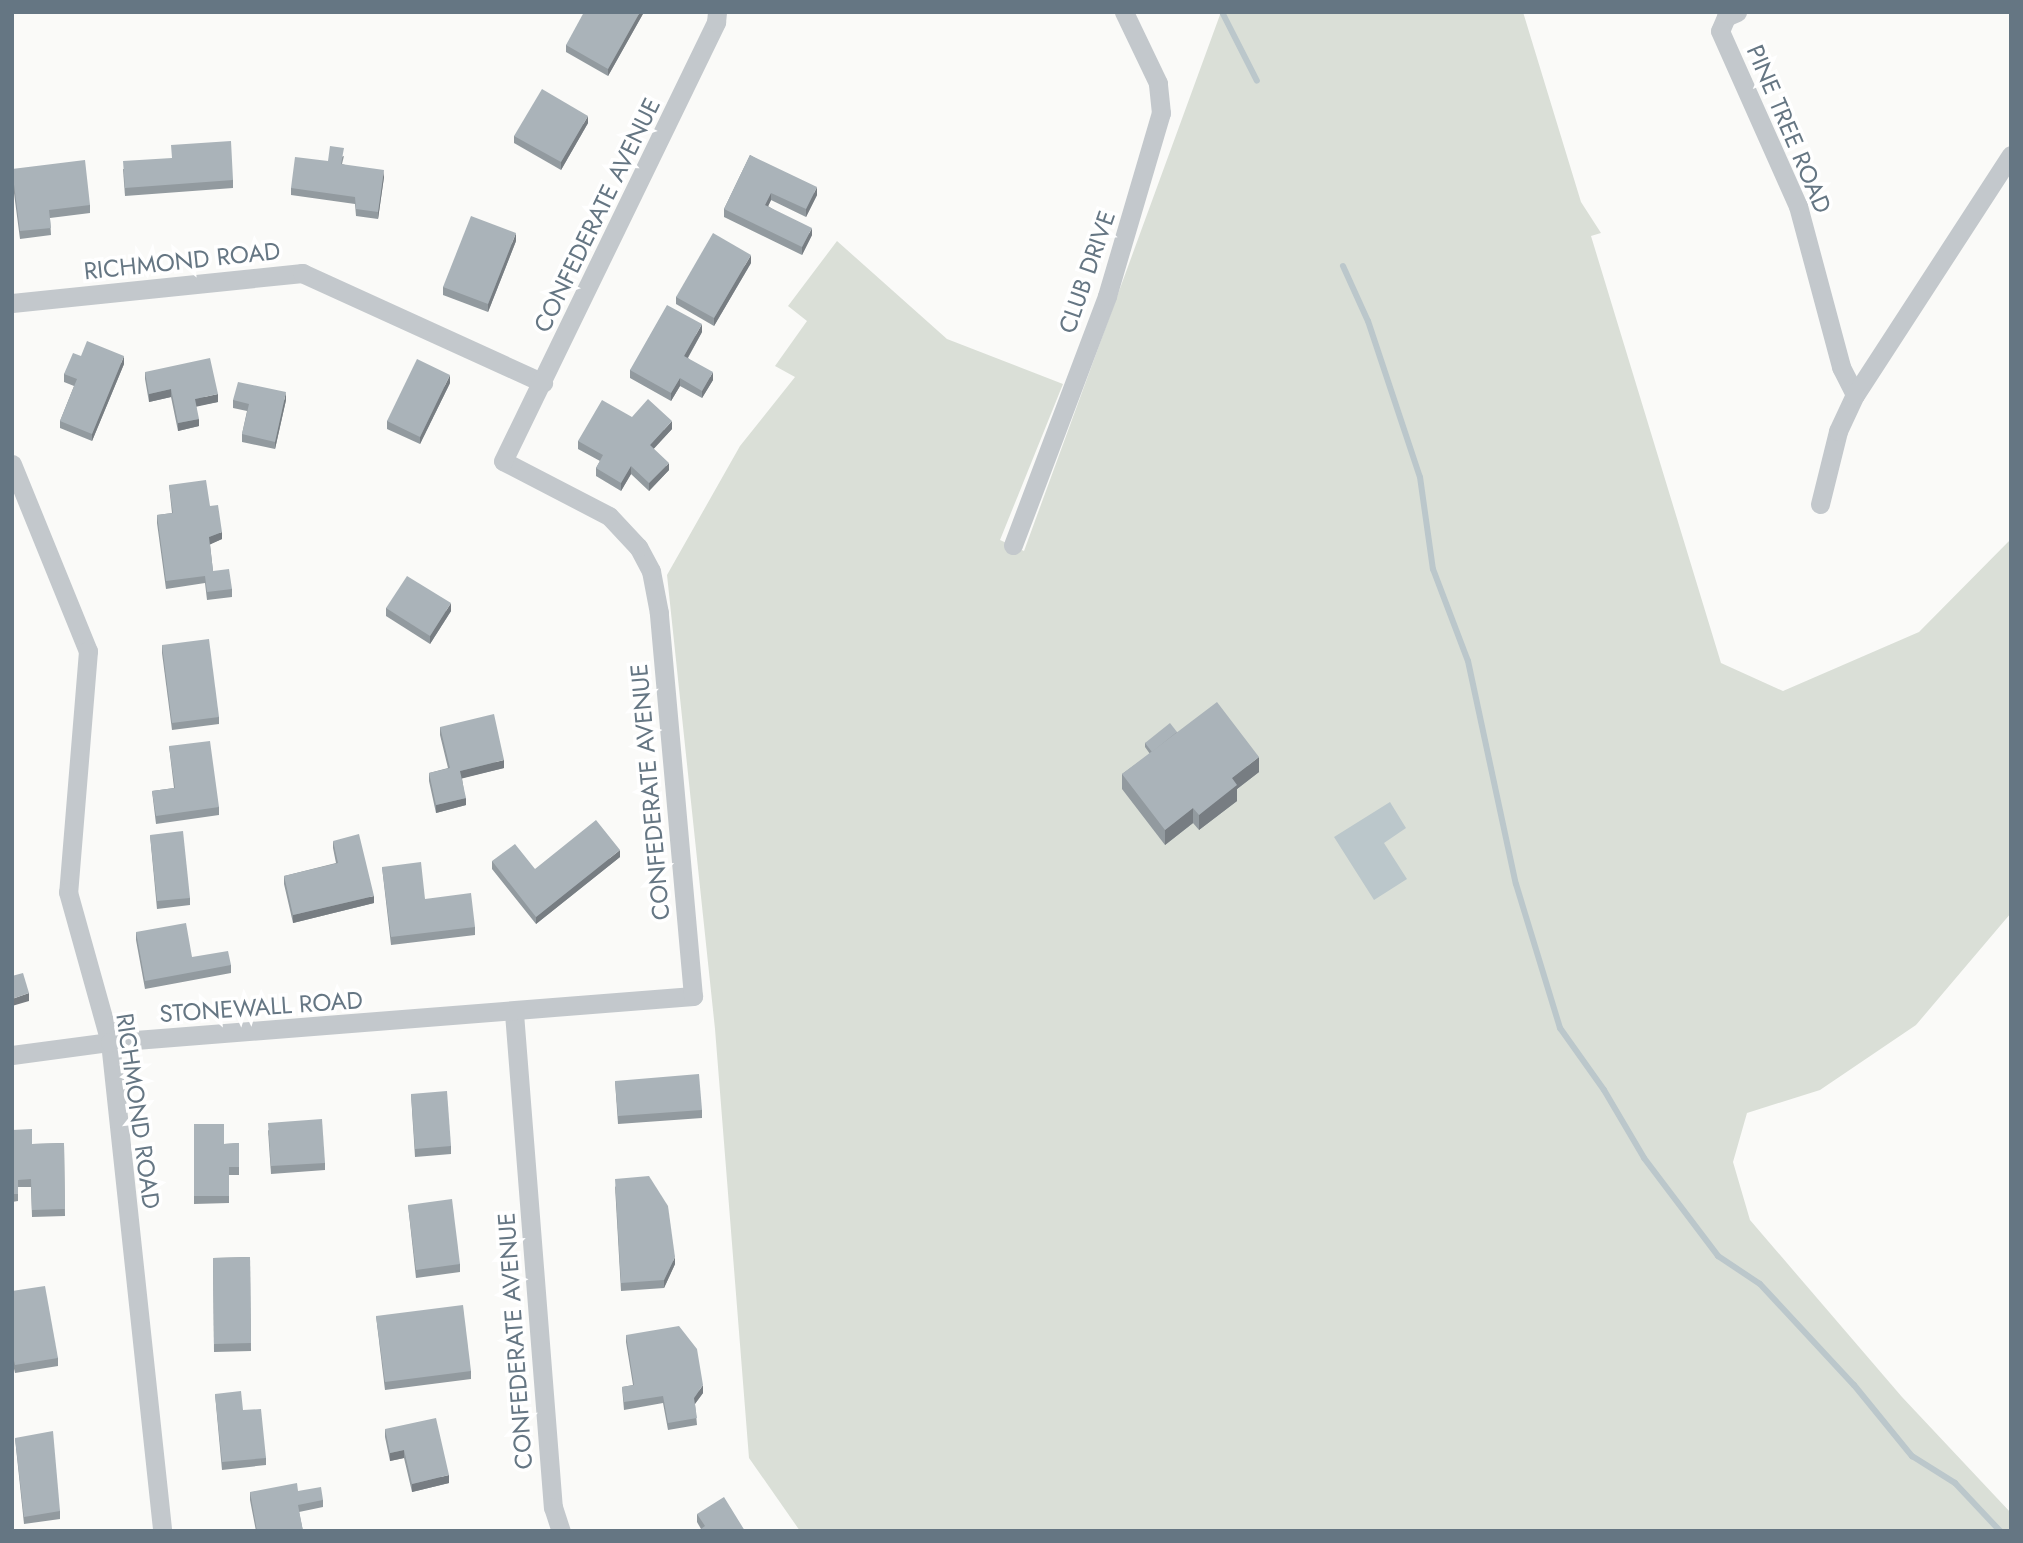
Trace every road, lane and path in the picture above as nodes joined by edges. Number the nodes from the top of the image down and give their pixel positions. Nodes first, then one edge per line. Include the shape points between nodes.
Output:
1 (716, 12) edge
2 (1124, 12) edge
3 (1737, 12) edge
4 (2011, 155) edge
5 (12, 303) edge
6 (543, 383) junction
7 (1855, 395) junction
8 (12, 464) edge
9 (1820, 504) dead end
10 (1013, 545) dead end
11 (514, 1013) junction
12 (110, 1042) junction
13 (12, 1055) edge
14 (162, 1531) edge
15 (561, 1531) edge

1 - 6 street, CONFEDERATE AVENUE via 716,22
2 - 10 street, CLUB DRIVE via 1158,83 1161,113 1107,296
3 - 7 street, PINE TREE ROAD via 1726,17 1720,31 1798,206 1841,367
4 - 7 street
5 - 6 street, RICHMOND ROAD via 302,273
6 - 11 street, CONFEDERATE AVENUE via 503,461 609,516 638,547 654,583 693,996
7 - 9 street via 1838,431
8 - 12 street, RICHMOND ROAD via 88,651 68,892
11 - 12 street, STONEWALL ROAD
11 - 15 street, CONFEDERATE AVENUE via 553,1507
12 - 13 street, STONEWALL ROAD
12 - 14 street, RICHMOND ROAD

